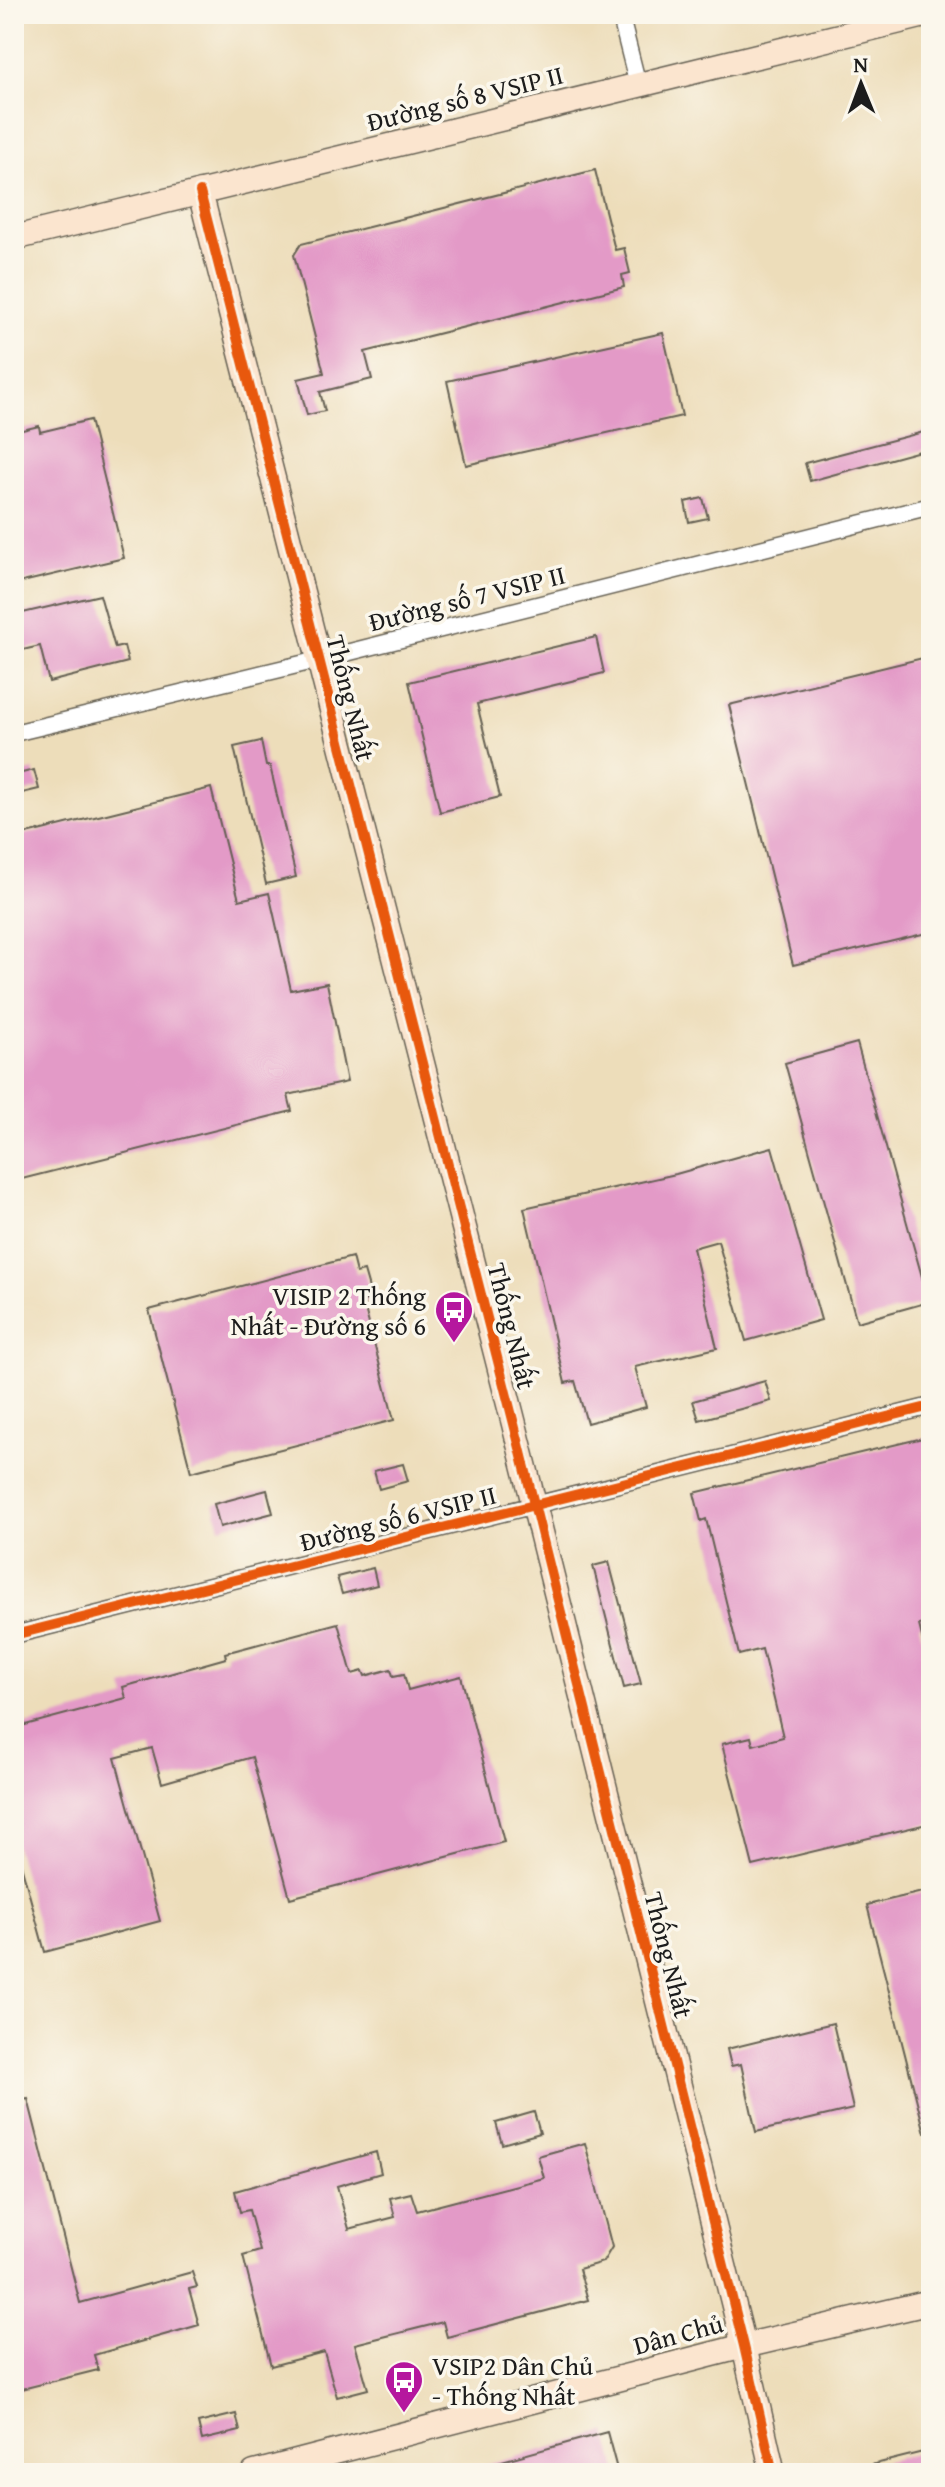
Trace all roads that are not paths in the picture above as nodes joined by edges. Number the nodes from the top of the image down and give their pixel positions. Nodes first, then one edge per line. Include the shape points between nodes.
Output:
1 (620, 14) edge
2 (929, 14) edge
3 (638, 85) junction
4 (200, 192) junction
5 (14, 238) edge
6 (931, 506) edge
7 (318, 660) junction
8 (14, 733) edge
9 (931, 1406) edge
10 (535, 1506) junction
11 (14, 1635) edge
12 (931, 2302) edge
13 (744, 2346) junction
14 (254, 2473) edge
15 (773, 2473) edge

1 - 3 street
2 - 3 street, Đường số 8 VSIP II
3 - 4 street, Đường số 8 VSIP II
4 - 5 street, Đường số 8 VSIP II
4 - 7 street, Thống Nhất
6 - 7 street, Đường số 7 VSIP II
7 - 8 street, Đường số 7 VSIP II
7 - 10 street, Thống Nhất
9 - 10 street, Đường số 6 VSIP II
10 - 11 street, Đường số 6 VSIP II
10 - 13 street, Thống Nhất
12 - 13 street, Dân Chủ
13 - 14 street, Dân Chủ
13 - 15 street, Thống Nhất

